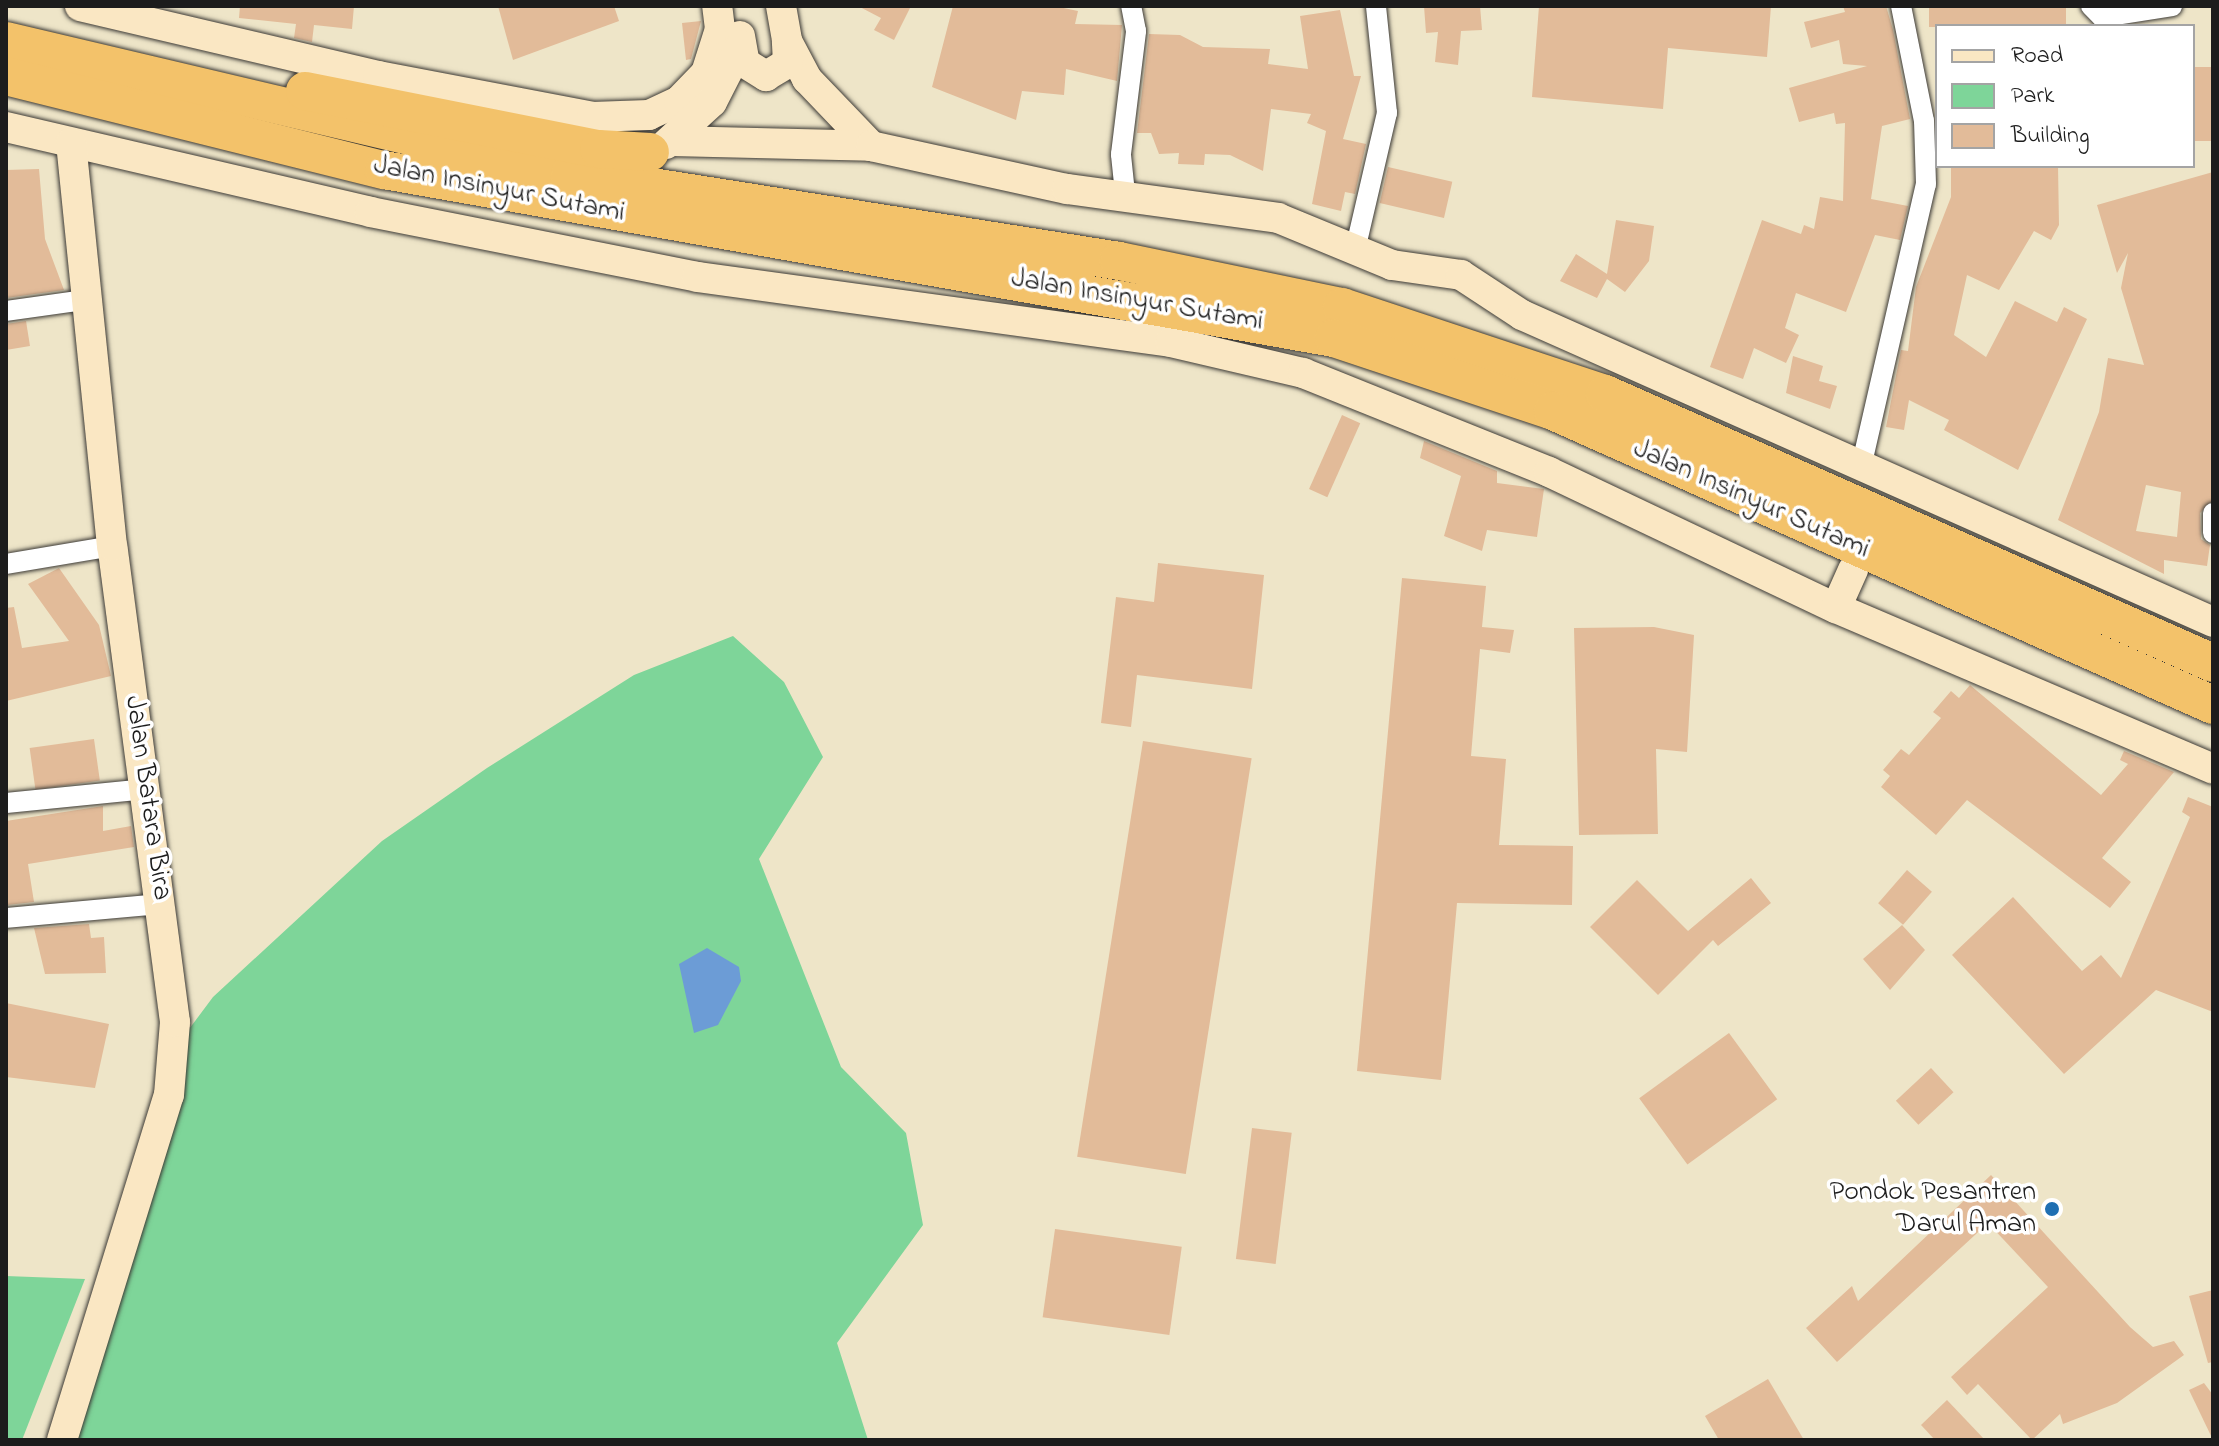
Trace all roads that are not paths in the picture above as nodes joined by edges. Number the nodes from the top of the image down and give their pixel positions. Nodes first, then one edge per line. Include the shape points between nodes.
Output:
1 (80, 6) edge
2 (717, 6) edge
3 (735, 6) edge
4 (781, 6) edge
5 (1131, 6) edge
6 (1376, 6) edge
7 (1901, 6) edge
8 (2091, 6) edge
9 (2172, 6) edge
10 (6, 23) edge
11 (6, 41) edge
12 (787, 41) junction
13 (741, 45) junction
14 (6, 76) edge
15 (6, 127) edge
16 (71, 143) junction
17 (871, 146) junction
18 (661, 147) junction
19 (1125, 193) junction
20 (1356, 246) junction
21 (84, 300) junction
22 (6, 311) edge
23 (1862, 463) junction
24 (2213, 513) edge
25 (2213, 533) edge
26 (112, 546) junction
27 (6, 564) edge
28 (1853, 570) dead end
29 (1836, 608) junction
30 (2213, 622) edge
31 (2213, 663) edge
32 (2213, 705) edge
33 (2213, 769) edge
34 (146, 789) junction
35 (6, 803) edge
36 (161, 904) junction
37 (6, 918) edge
38 (62, 1440) edge

1 - 2 street via 378,76 592,117 649,115 679,101 706,73 720,29
3 - 13 street
4 - 12 street
5 - 19 street via 1136,31 1121,154
6 - 20 street via 1387,113
7 - 23 street via 1924,121 1926,184
8 - 9 street via 2102,17
10 - 18 highway via 330,97 599,149
11 - 31 highway, Jalan Insinyur Sutami via 570,174 1119,261 1342,307 1605,394
12 - 13 street via 788,63 766,76 745,63
12 - 17 street via 807,79
13 - 18 street via 712,102
14 - 32 highway, Jalan Insinyur Sutami via 384,170 899,263 1122,295 1334,338 1553,411
15 - 16 street
16 - 21 street, Jalan Batara Bira
16 - 29 street via 697,277 1239,356 1338,386 1549,472
17 - 18 street
17 - 19 street via 1067,189
19 - 20 street via 1278,218
20 - 23 street via 1392,265 1461,275 1522,315
21 - 22 street
21 - 26 street, Jalan Batara Bira
23 - 30 street via 1889,489
24 - 25 street
26 - 27 street
26 - 34 street, Jalan Batara Bira
28 - 29 street
29 - 33 street
34 - 35 street
34 - 36 street, Jalan Batara Bira
36 - 37 street
36 - 38 street, Jalan Batara Bira via 175,1022 169,1095

